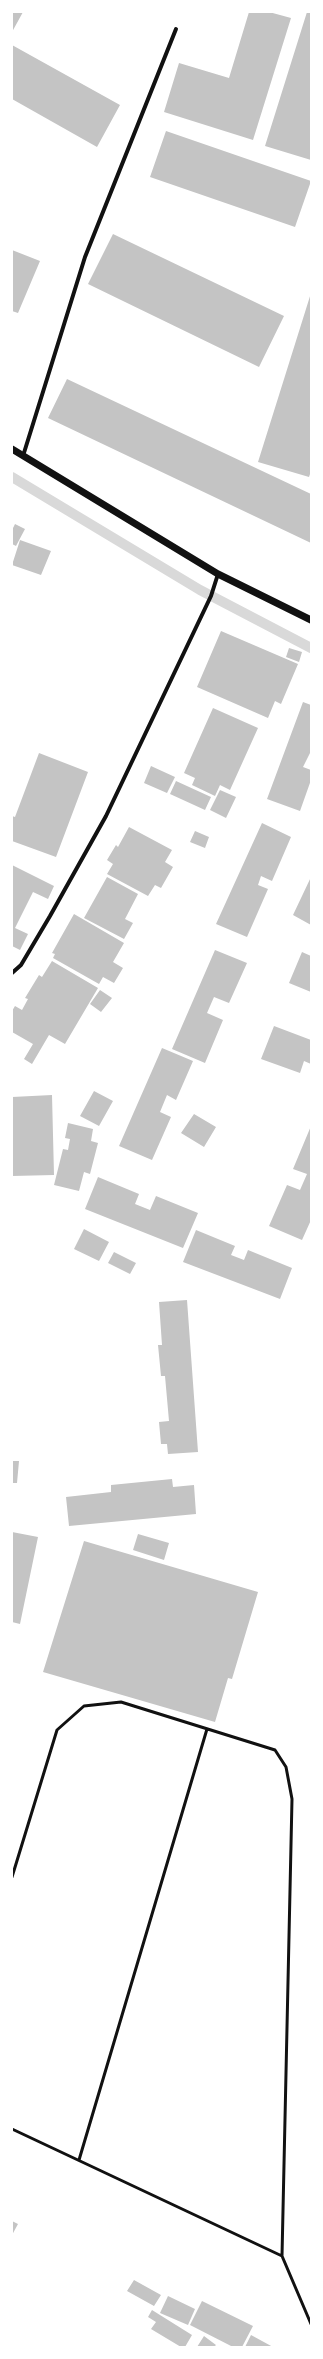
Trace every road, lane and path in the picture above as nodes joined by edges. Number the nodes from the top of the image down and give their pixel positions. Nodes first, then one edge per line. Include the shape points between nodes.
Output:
1 (176, 29) dead end
2 (12, 449) edge
3 (23, 456) junction
4 (218, 574) junction
5 (311, 620) edge
6 (12, 973) edge
7 (207, 1729) junction
8 (12, 1877) edge
9 (12, 2128) edge
10 (79, 2160) junction
11 (282, 2256) junction
12 (311, 2324) edge

1 - 3 street via 85,257
2 - 3 street
3 - 4 street
4 - 5 street
4 - 6 street via 212,596 106,816 21,965
7 - 8 lane via 121,1702 84,1706 57,1730
7 - 10 lane
7 - 11 lane via 275,1750 286,1767 292,1799
9 - 10 lane
10 - 11 lane
11 - 12 lane

